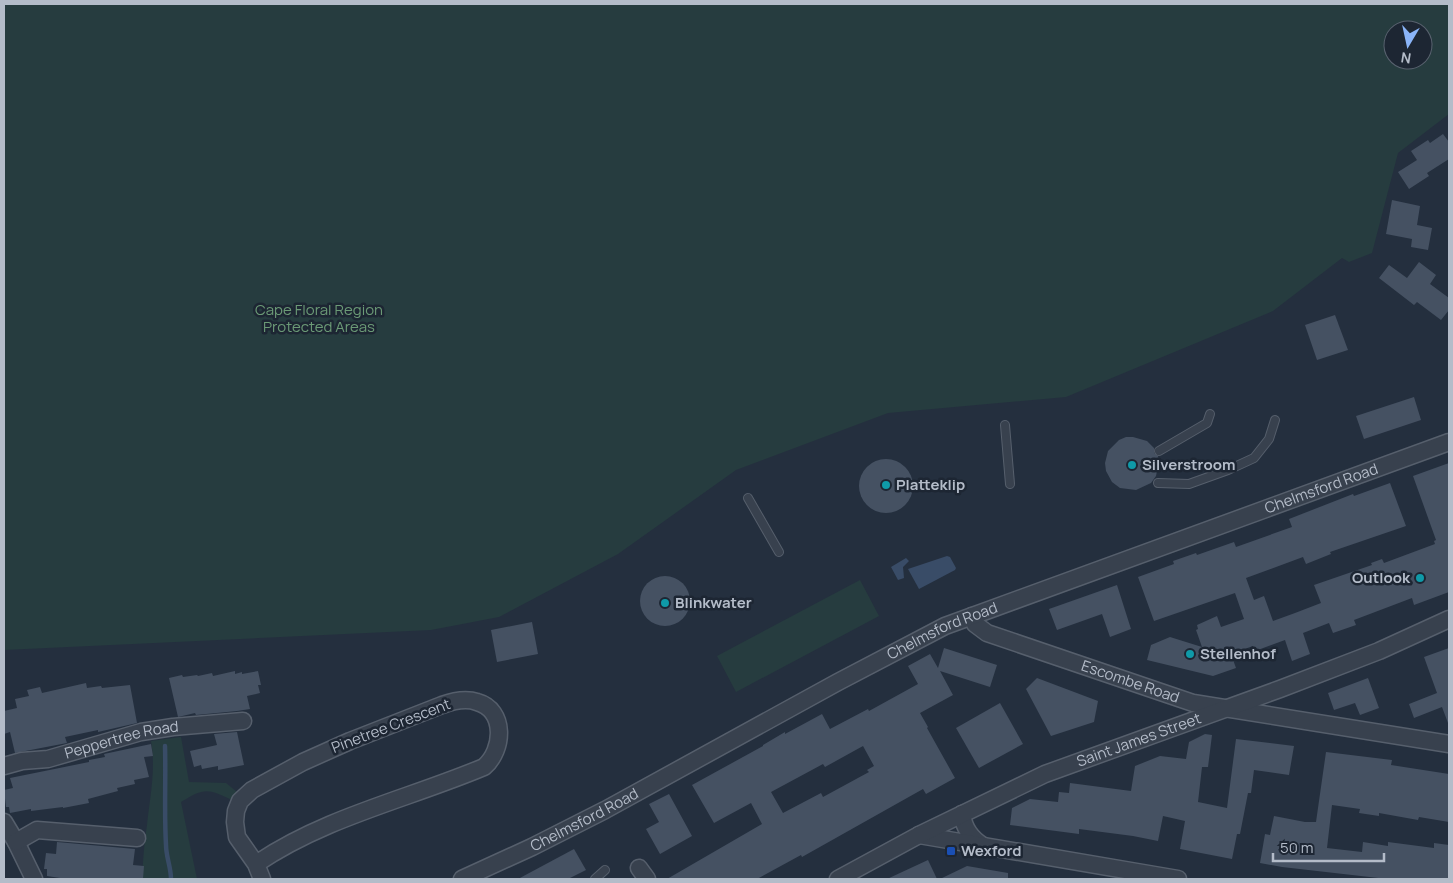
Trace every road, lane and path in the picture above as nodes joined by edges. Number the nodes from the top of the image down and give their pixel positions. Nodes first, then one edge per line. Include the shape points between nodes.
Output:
1 (1210, 414) dead end
2 (1275, 420) dead end
3 (1005, 425) dead end
4 (1449, 442) edge
5 (1159, 451) dead end
6 (1158, 483) dead end
7 (1010, 484) dead end
8 (748, 498) dead end
9 (779, 552) dead end
10 (972, 616) junction
11 (1449, 619) edge
12 (1227, 708) junction
13 (243, 721) dead end
14 (1449, 744) edge
15 (4, 766) edge
16 (962, 814) junction
17 (4, 822) edge
18 (919, 836) junction
19 (137, 838) dead end
20 (16, 842) junction
21 (985, 847) junction
22 (605, 870) dead end
23 (259, 872) edge
24 (1146, 877) edge
25 (34, 879) edge
26 (462, 879) edge
27 (595, 879) edge
28 (838, 879) edge
29 (1178, 879) edge

1 - 5 lane via 1207,423
2 - 6 lane via 1269,439 1254,458 1189,484
3 - 7 lane
4 - 10 street, Chelmsford Road
8 - 9 lane
10 - 12 street, Escombe Road via 975,624 987,633 1194,703
10 - 26 street, Chelmsford Road via 945,626 838,682 606,810
11 - 12 street, Saint James Street via 1379,651
12 - 14 street, Escombe Road
12 - 16 street, Saint James Street via 1045,774
13 - 15 street, Peppertree Road via 141,732 48,759
16 - 18 street, Saint James Street
16 - 21 street via 968,833
17 - 20 street
18 - 21 street
18 - 28 street, Saint James Street
19 - 20 street via 37,830
20 - 25 street
21 - 24 street
22 - 27 lane
23 - 23 street, Pinetree Crescent via 238,837 234,822 240,801 252,790 350,740 442,705 476,702 492,713 499,727 499,743 491,761 484,767 329,824 277,850
24 - 29 street

